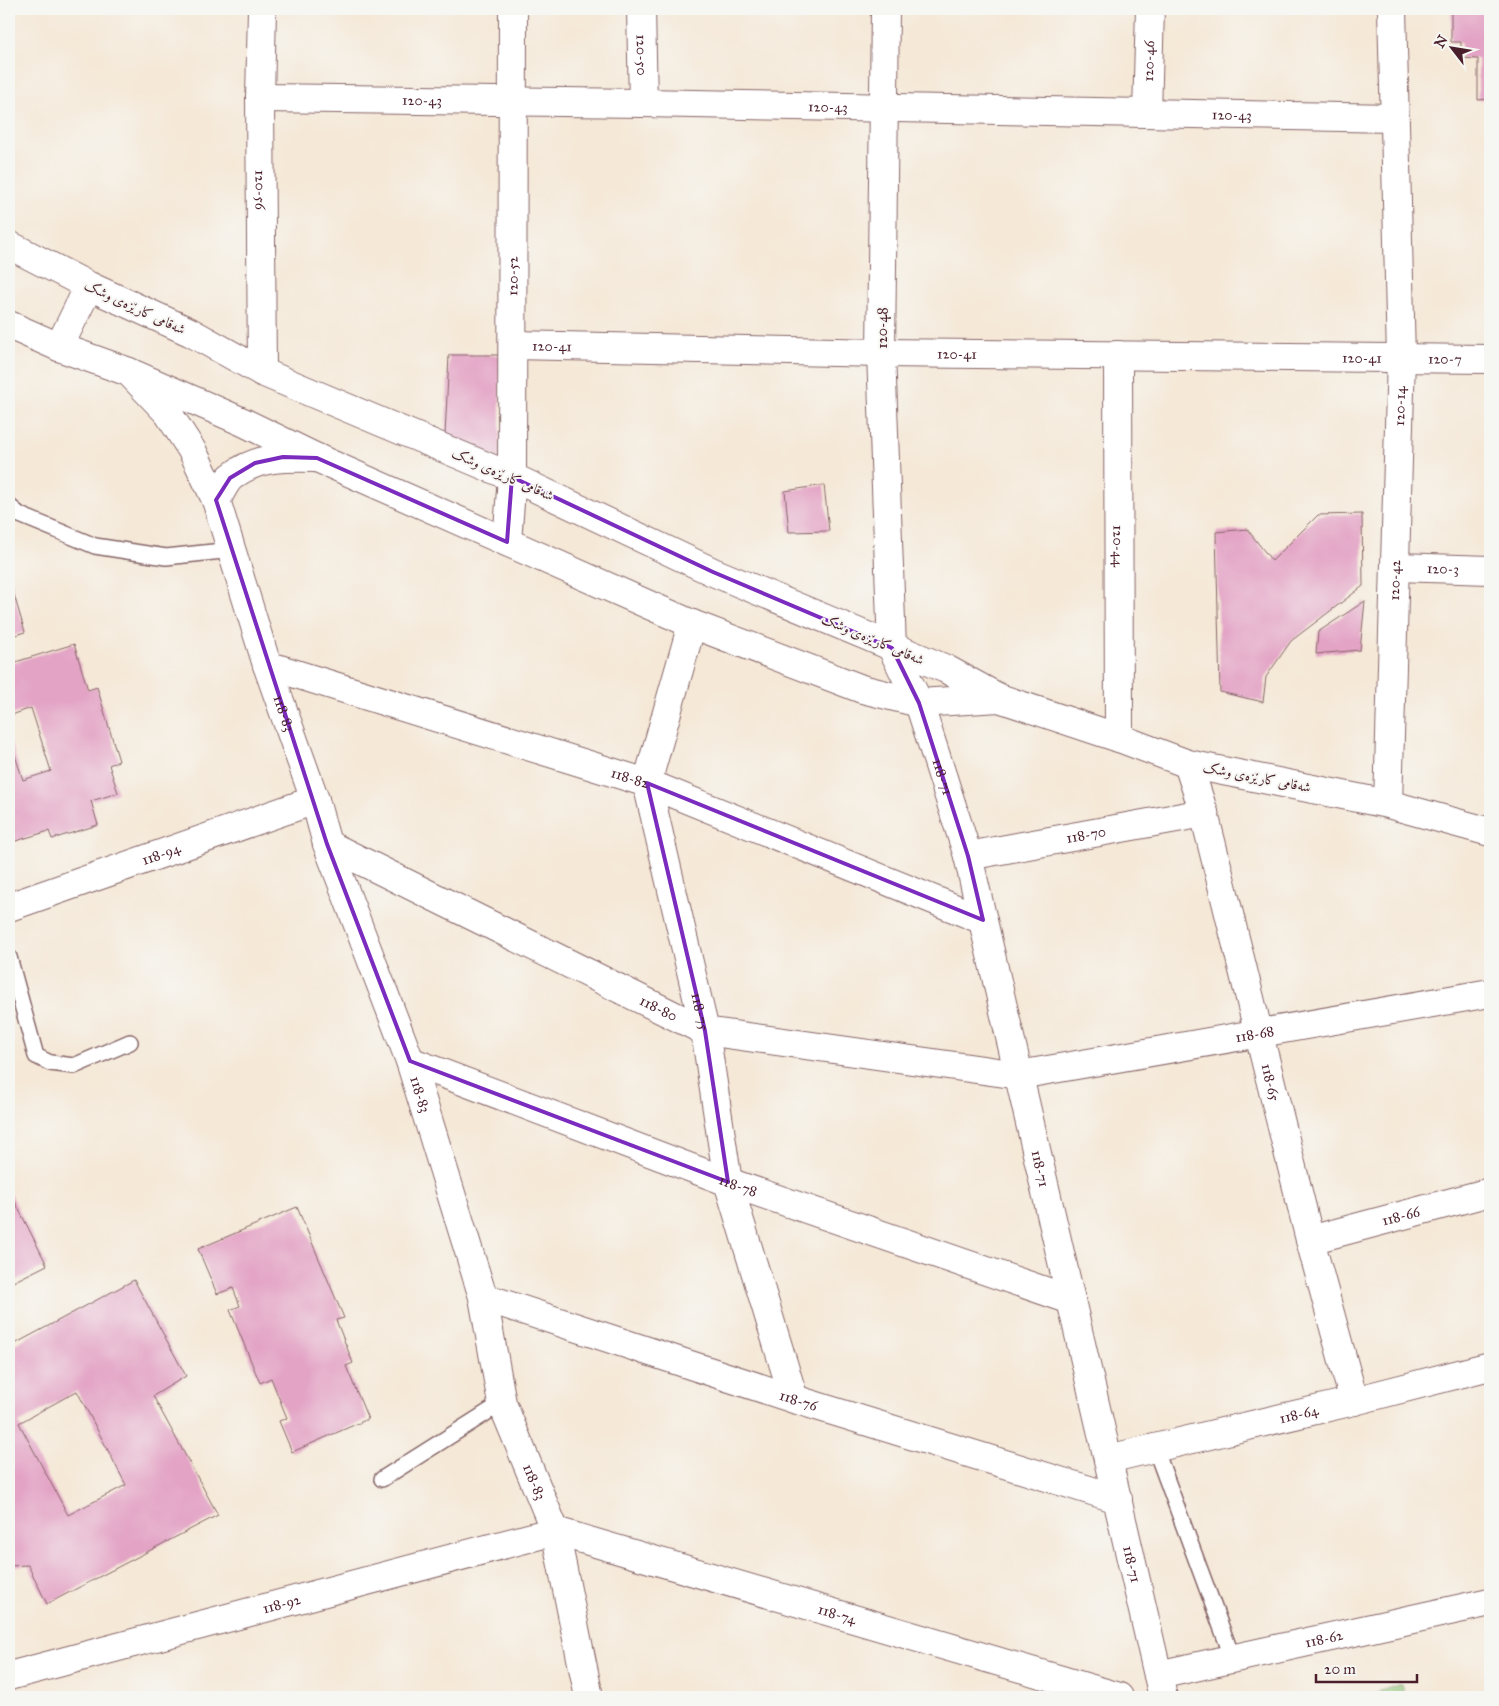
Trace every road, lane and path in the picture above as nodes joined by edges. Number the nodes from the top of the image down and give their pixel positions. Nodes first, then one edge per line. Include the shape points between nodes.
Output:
1 (262, 9) edge
2 (513, 9) edge
3 (641, 9) edge
4 (885, 9) edge
5 (1150, 9) edge
6 (1392, 9) edge
7 (260, 98) junction
8 (514, 101) junction
9 (643, 103) junction
10 (884, 108) junction
11 (1147, 113) junction
12 (1394, 118) junction
13 (9, 245) edge
14 (89, 286) junction
15 (9, 325) edge
16 (513, 345) junction
17 (59, 347) junction
18 (881, 353) junction
19 (1118, 355) junction
20 (1401, 357) junction
21 (1490, 359) edge
22 (129, 372) junction
23 (262, 372) junction
24 (317, 458) junction
25 (512, 477) junction
26 (216, 500) junction
27 (9, 506) edge
28 (507, 542) junction
29 (232, 550) junction
30 (1397, 567) junction
31 (1490, 570) edge
32 (692, 624) junction
33 (892, 648) junction
34 (267, 665) junction
35 (999, 698) junction
36 (919, 703) junction
37 (1119, 738) junction
38 (1188, 764) junction
39 (647, 783) junction
40 (315, 800) junction
41 (1388, 804) junction
42 (1204, 813) junction
43 (1490, 832) edge
44 (327, 844) junction
45 (968, 856) junction
46 (9, 907) edge
47 (983, 920) junction
48 (9, 957) edge
49 (1490, 993) edge
50 (705, 1032) junction
51 (1259, 1034) junction
52 (130, 1042) dead end
53 (410, 1061) junction
54 (1019, 1074) junction
55 (728, 1182) junction
56 (1490, 1192) edge
57 (1310, 1240) junction
58 (483, 1297) junction
59 (1071, 1300) junction
60 (1490, 1366) edge
61 (794, 1399) junction
62 (1354, 1401) junction
63 (502, 1403) junction
64 (1155, 1448) junction
65 (1108, 1459) junction
66 (382, 1479) dead end
67 (1118, 1499) junction
68 (555, 1531) junction
69 (1490, 1602) edge
70 (1233, 1659) junction
71 (9, 1676) edge
72 (1161, 1686) edge
73 (589, 1697) edge
74 (1118, 1697) edge

1 - 7 street, 120-56
2 - 8 street, 120-52
3 - 9 street, 120-50
4 - 10 street, 120-48
5 - 11 street, 120-46
6 - 12 street, 120-14
7 - 8 street, 120-43
7 - 23 street, 120-56
8 - 9 street, 120-43
8 - 16 street, 120-52
9 - 10 street, 120-43
10 - 11 street, 120-43
10 - 18 street, 120-48
11 - 12 street, 120-43
12 - 20 street, 120-14
13 - 14 street, شەقامی کارێزەی وشک
14 - 17 street
14 - 23 street, شەقامی کارێزەی وشک via 190,332
15 - 17 street, شەقامی کارێزەی وشک
16 - 18 street, 120-41
16 - 25 street, 120-52
17 - 22 street, شەقامی کارێزەی وشک
18 - 19 street, 120-41
18 - 33 street, 120-48
19 - 20 street, 120-41
19 - 37 street, 120-44
20 - 21 street, 120-7
20 - 30 street, 120-42
20 - 41 street, 120-14
22 - 24 street, شەقامی کارێزەی وشک
22 - 26 street, 118-83 via 168,414 193,452
23 - 25 street, شەقامی کارێزەی وشک
24 - 26 street via 283,457 255,463 230,478
24 - 28 street, شەقامی کارێزەی وشک
25 - 28 street, 120-52
25 - 33 street, شەقامی کارێزەی وشک via 713,572
26 - 29 street, 118-83
27 - 29 lane via 20,515 95,546 166,557
28 - 32 street, شەقامی کارێزەی وشک
29 - 34 street, 118-83
30 - 31 street, 120-3
30 - 41 street, 120-42
32 - 36 street, شەقامی کارێزەی وشک via 862,688
32 - 39 street, 118-75
33 - 35 street, شەقامی کارێزەی وشک via 946,670
33 - 36 street, 118-71
34 - 39 street, 118-82
34 - 40 street, 118-83
35 - 36 street, شەقامی کارێزەی وشک
35 - 37 street, شەقامی کارێزەی وشک
36 - 45 street, 118-71
37 - 38 street, شەقامی کارێزەی وشک
38 - 41 street, شەقامی کارێزەی وشک
38 - 42 street, 118-65
39 - 47 street, 118-82
39 - 50 street, 118-75
40 - 44 street, 118-83
40 - 46 street, 118-94
41 - 43 street, شەقامی کارێزەی وشک
42 - 45 street, 118-70
42 - 51 street, 118-65
44 - 50 street, 118-80
44 - 53 street, 118-83
45 - 47 street, 118-71
47 - 54 street, 118-71
48 - 52 lane via 36,1056 50,1063 74,1066
49 - 51 street, 118-68
50 - 54 street, 118-80
50 - 55 street, 118-75
51 - 54 street, 118-68
51 - 57 street, 118-65
53 - 55 street, 118-78
53 - 58 street, 118-83
54 - 59 street, 118-71
55 - 59 street, 118-78
55 - 61 street, 118-75
56 - 57 street, 118-66
57 - 62 street, 118-65
58 - 61 street, 118-76
58 - 63 street, 118-83
59 - 65 street, 118-71
60 - 62 street, 118-64
61 - 67 street, 118-76
62 - 64 street, 118-64
63 - 66 lane
63 - 68 street, 118-83
64 - 65 street, 118-64
64 - 70 lane
65 - 67 street, 118-71
67 - 72 street, 118-71
68 - 71 street, 118-92
68 - 73 street, 118-83
68 - 74 street, 118-74
69 - 70 street, 118-62
70 - 72 street, 118-62

